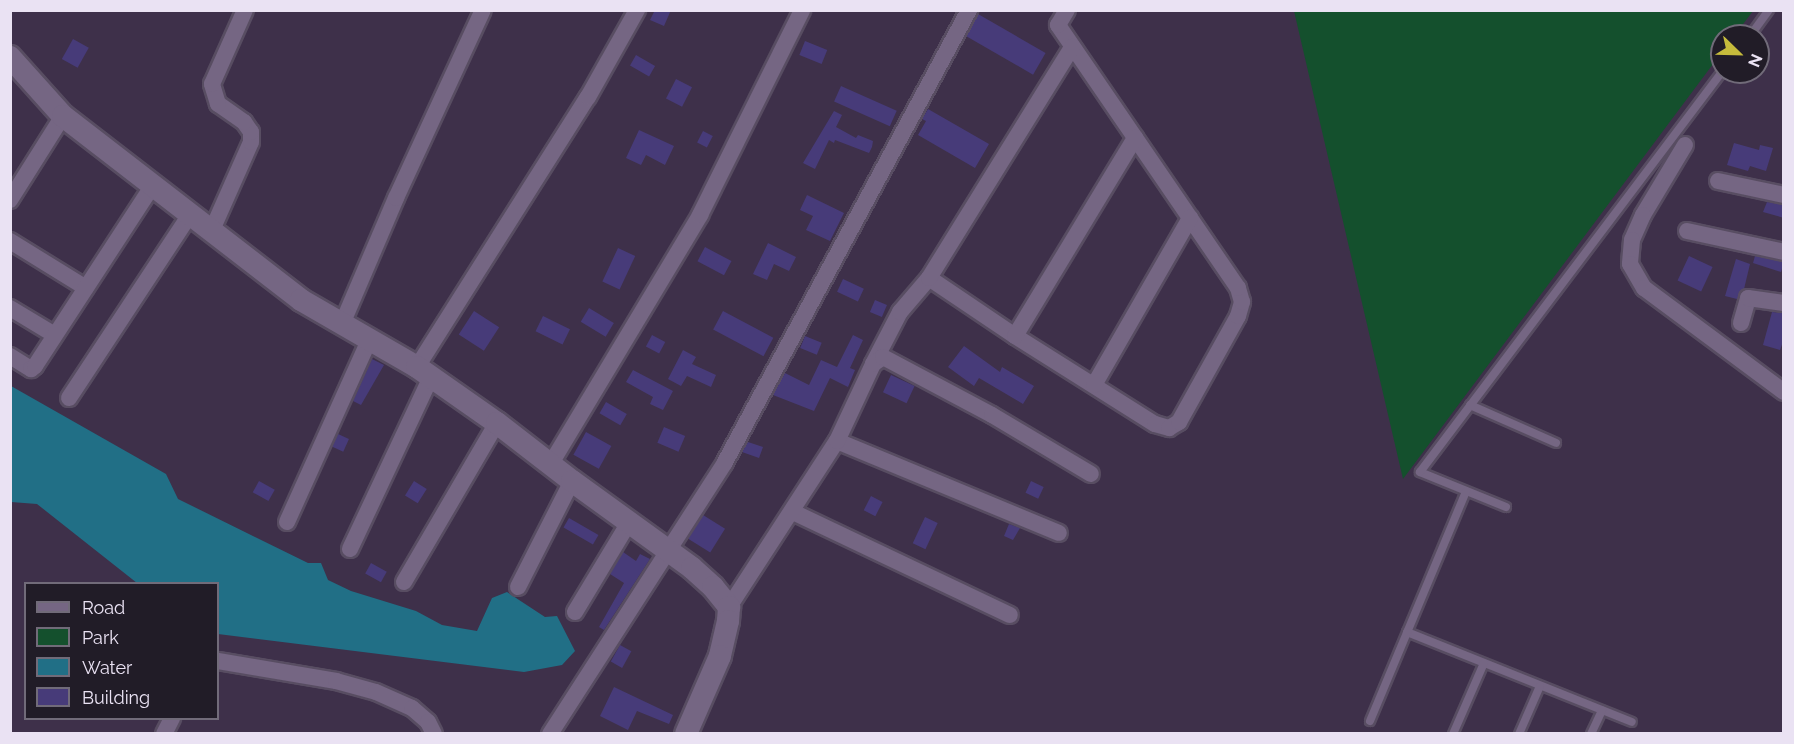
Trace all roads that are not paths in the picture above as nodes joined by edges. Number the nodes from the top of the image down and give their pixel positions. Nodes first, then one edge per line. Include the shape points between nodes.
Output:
1 (245, 10) edge
2 (483, 10) edge
3 (637, 10) edge
4 (802, 10) edge
5 (969, 10) edge
6 (1067, 10) edge
7 (1769, 10) edge
8 (1759, 24) edge
9 (1072, 47) junction
10 (10, 57) edge
11 (1713, 84) edge
12 (63, 116) junction
13 (1135, 138) junction
14 (1685, 145) dead end
15 (1718, 181) dead end
16 (153, 185) junction
17 (1784, 195) edge
18 (10, 200) edge
19 (191, 213) junction
20 (1190, 218) junction
21 (212, 230) junction
22 (1687, 231) dead end
23 (10, 242) edge
24 (1784, 252) edge
25 (929, 278) junction
26 (86, 288) junction
27 (1784, 303) edge
28 (10, 308) edge
29 (342, 324) junction
30 (1741, 324) dead end
31 (55, 335) junction
32 (1015, 336) junction
33 (370, 338) junction
34 (10, 357) edge
35 (873, 364) junction
36 (424, 372) junction
37 (1094, 385) junction
38 (1784, 392) edge
39 (69, 398) dead end
40 (1470, 405) junction
41 (497, 423) junction
42 (837, 441) junction
43 (1556, 443) dead end
44 (550, 465) junction
45 (1091, 474) dead end
46 (572, 481) junction
47 (1466, 491) junction
48 (1506, 507) dead end
49 (793, 512) junction
50 (630, 521) junction
51 (287, 522) dead end
52 (1059, 533) dead end
53 (350, 549) dead end
54 (669, 551) junction
55 (404, 582) dead end
56 (518, 587) dead end
57 (729, 607) junction
58 (575, 612) dead end
59 (1010, 615) dead end
60 (1407, 632) junction
61 (219, 661) edge
62 (1484, 663) junction
63 (1540, 686) junction
64 (1602, 710) junction
65 (171, 720) edge
66 (1370, 721) dead end
67 (1632, 722) dead end
68 (164, 734) edge
69 (434, 734) edge
70 (550, 734) edge
71 (686, 734) edge
72 (1453, 734) edge
73 (1519, 734) edge
74 (1591, 734) edge

1 - 21 street via 212,84 218,104 244,122 251,132 251,142
2 - 29 street
3 - 36 street
4 - 44 street via 700,214
5 - 54 street via 725,462
6 - 9 street via 1058,25
7 - 8 lane
9 - 13 street
9 - 25 street
10 - 12 street
11 - 40 lane
12 - 16 street
12 - 18 street
13 - 20 street
13 - 32 street
14 - 38 street via 1643,215 1632,240 1630,264 1644,288
15 - 17 street
16 - 19 street
16 - 26 street
19 - 21 street
19 - 39 street
20 - 37 street
20 - 37 street via 1238,288 1242,302 1185,413 1169,428 1155,424
21 - 29 street via 301,300
22 - 24 street
23 - 26 street
25 - 32 street
25 - 35 street via 900,312
26 - 31 street
27 - 30 street via 1748,298
28 - 31 street
29 - 33 street
31 - 34 street via 33,369
32 - 37 street
33 - 36 street
33 - 51 street
35 - 42 street
35 - 45 street via 883,357 893,362
36 - 41 street
36 - 53 street
40 - 43 lane
40 - 47 lane via 1419,472
41 - 44 street
41 - 55 street
42 - 49 street
42 - 52 street
44 - 46 street
46 - 50 street
46 - 56 street
47 - 48 lane
47 - 60 lane
49 - 57 street
49 - 59 street
50 - 54 street
50 - 58 street
54 - 57 street via 692,568
54 - 70 street
57 - 71 street via 720,656
60 - 62 lane
60 - 66 lane
61 - 69 street via 336,681 376,692 412,708 428,722
62 - 63 lane
62 - 72 lane
63 - 64 lane
63 - 73 lane
64 - 67 lane
64 - 74 lane
65 - 68 street

